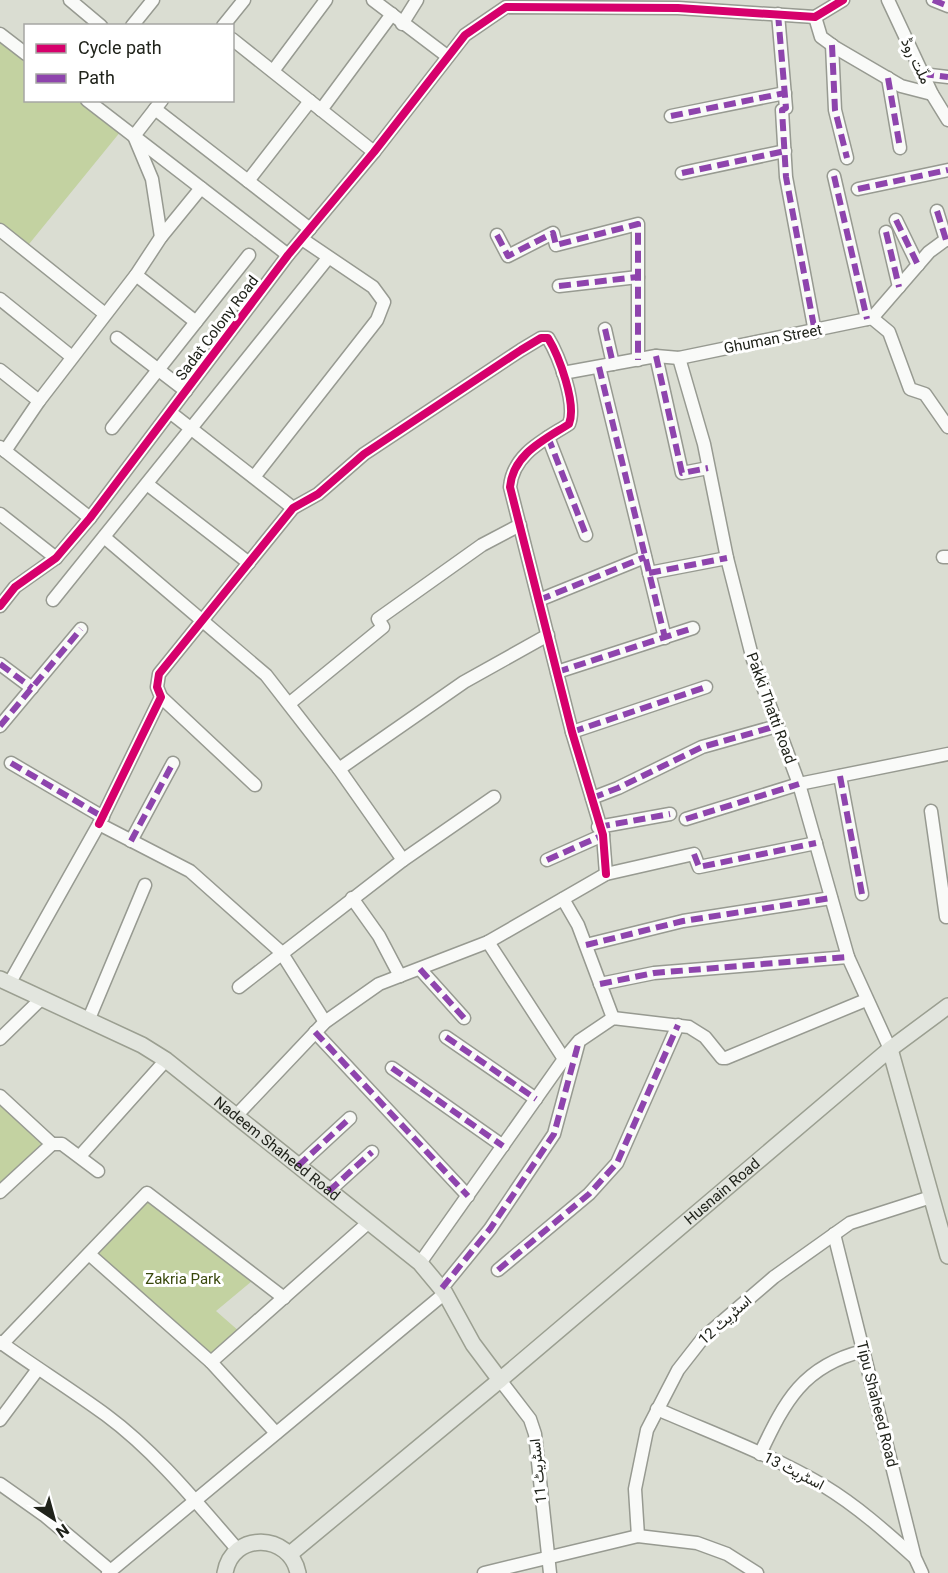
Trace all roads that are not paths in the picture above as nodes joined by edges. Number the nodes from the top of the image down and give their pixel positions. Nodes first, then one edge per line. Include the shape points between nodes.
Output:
1 (69, 0) edge
2 (153, 0) edge
3 (244, 0) edge
4 (326, 0) edge
5 (373, 0) edge
6 (417, 0) edge
7 (843, 0) edge
8 (888, 0) edge
9 (933, 0) edge
10 (681, 4) edge
11 (948, 6) edge
12 (392, 14) junction
13 (778, 14) junction
14 (815, 17) junction
15 (99, 24) edge
16 (134, 24) edge
17 (225, 24) edge
18 (402, 24) junction
19 (0, 34) edge
20 (234, 41) edge
21 (832, 45) junction
22 (24, 52) edge
23 (447, 56) junction
24 (273, 71) junction
25 (922, 74) junction
26 (948, 77) edge
27 (888, 78) junction
28 (785, 93) junction
29 (932, 93) junction
30 (310, 101) junction
31 (90, 102) edge
32 (159, 105) edge
33 (321, 110) junction
34 (671, 116) dead end
35 (948, 120) edge
36 (134, 136) junction
37 (900, 148) dead end
38 (785, 151) junction
39 (374, 152) junction
40 (847, 158) dead end
41 (948, 170) edge
42 (682, 173) dead end
43 (834, 176) dead end
44 (248, 181) junction
45 (201, 188) junction
46 (858, 189) dead end
47 (937, 211) dead end
48 (896, 220) dead end
49 (310, 229) junction
50 (0, 230) edge
51 (886, 232) dead end
52 (497, 235) dead end
53 (161, 237) junction
54 (302, 239) junction
55 (947, 239) edge
56 (249, 255) dead end
57 (288, 255) junction
58 (328, 258) junction
59 (918, 264) junction
60 (136, 275) junction
61 (638, 277) junction
62 (559, 286) dead end
63 (899, 287) junction
64 (0, 299) edge
65 (105, 314) junction
66 (869, 318) junction
67 (196, 322) junction
68 (605, 329) dead end
69 (815, 332) junction
70 (117, 338) dead end
71 (656, 356) junction
72 (72, 357) junction
73 (679, 358) junction
74 (638, 360) junction
75 (613, 364) junction
76 (599, 366) junction
77 (0, 370) edge
78 (158, 370) junction
79 (563, 373) junction
80 (186, 391) junction
81 (39, 401) junction
82 (171, 413) junction
83 (948, 427) edge
84 (112, 428) dead end
85 (192, 428) junction
86 (548, 437) junction
87 (3, 449) edge
88 (708, 468) junction
89 (254, 477) junction
90 (147, 484) junction
91 (293, 508) junction
92 (0, 514) edge
93 (90, 518) junction
94 (520, 525) junction
95 (586, 535) dead end
96 (104, 537) junction
97 (645, 557) junction
98 (56, 558) junction
99 (727, 558) junction
100 (249, 563) junction
101 (649, 573) junction
102 (53, 600) dead end
103 (539, 600) junction
104 (1, 604) edge
105 (203, 619) junction
106 (693, 628) dead end
107 (81, 629) dead end
108 (548, 635) junction
109 (665, 638) junction
110 (0, 664) edge
111 (557, 672) junction
112 (706, 687) dead end
113 (32, 688) junction
114 (161, 697) junction
115 (290, 703) junction
116 (0, 726) edge
117 (777, 726) junction
118 (572, 732) junction
119 (948, 754) edge
120 (11, 763) dead end
121 (173, 763) dead end
122 (339, 769) junction
123 (840, 776) junction
124 (799, 784) junction
125 (255, 785) dead end
126 (494, 797) dead end
127 (592, 798) junction
128 (931, 811) dead end
129 (670, 814) dead end
130 (686, 819) dead end
131 (101, 821) junction
132 (600, 831) junction
133 (131, 841) junction
134 (816, 843) junction
135 (403, 860) junction
136 (547, 860) dead end
137 (606, 874) junction
138 (945, 874) edge
139 (145, 885) dead end
140 (862, 894) dead end
141 (831, 897) junction
142 (352, 898) junction
143 (563, 899) junction
144 (945, 917) dead end
145 (488, 942) junction
146 (586, 945) junction
147 (281, 952) junction
148 (848, 957) junction
149 (420, 969) junction
150 (400, 976) junction
151 (4, 982) edge
152 (600, 984) junction
153 (238, 987) dead end
154 (40, 1000) junction
155 (866, 1000) junction
156 (948, 1006) edge
157 (464, 1018) dead end
158 (613, 1018) junction
159 (88, 1021) junction
160 (325, 1022) junction
161 (678, 1026) junction
162 (315, 1032) junction
163 (446, 1037) dead end
164 (0, 1039) edge
165 (579, 1041) junction
166 (890, 1049) junction
167 (564, 1059) junction
168 (166, 1060) junction
169 (392, 1068) dead end
170 (0, 1096) edge
171 (536, 1099) junction
172 (235, 1117) junction
173 (350, 1118) dead end
174 (52, 1144) junction
175 (503, 1146) junction
176 (372, 1152) dead end
177 (80, 1156) junction
178 (298, 1166) junction
179 (98, 1171) dead end
180 (329, 1191) junction
181 (0, 1192) edge
182 (468, 1196) junction
183 (931, 1197) junction
184 (369, 1222) junction
185 (834, 1234) junction
186 (89, 1254) junction
187 (948, 1256) edge
188 (420, 1263) junction
189 (498, 1270) dead end
190 (443, 1290) junction
191 (285, 1298) junction
192 (1, 1343) edge
193 (863, 1350) junction
194 (211, 1362) junction
195 (38, 1369) junction
196 (500, 1380) junction
197 (657, 1409) junction
198 (0, 1420) edge
199 (276, 1433) junction
200 (760, 1454) junction
201 (0, 1484) edge
202 (195, 1501) junction
203 (638, 1536) junction
204 (238, 1550) junction
205 (290, 1554) junction
206 (547, 1558) junction
207 (915, 1558) junction
208 (110, 1572) edge
209 (225, 1573) edge
210 (298, 1573) edge
211 (484, 1573) edge
212 (550, 1573) edge
213 (757, 1573) edge
214 (922, 1573) edge

1 - 15 street
2 - 16 street
3 - 17 street
4 - 24 street
5 - 12 street
6 - 18 street
7 - 14 street
8 - 25 street, ملّت روڈ
9 - 11 street
10 - 13 street, Sadat Colony Road
10 - 23 street, Sadat Colony Road via 506,7 465,35
12 - 18 street
12 - 33 street
13 - 14 street, Sadat Colony Road
13 - 28 street
14 - 21 street via 821,37
18 - 23 street
19 - 22 street
20 - 24 street
21 - 27 street
21 - 40 street via 835,110
23 - 39 street, Sadat Colony Road
24 - 30 street
25 - 26 street
25 - 29 street, ملّت روڈ
27 - 29 street via 901,86
27 - 37 street
28 - 34 street
28 - 38 street
29 - 35 street, ملّت روڈ
30 - 33 street
30 - 44 street
31 - 36 street
32 - 36 street
32 - 44 street
33 - 39 street
36 - 45 street
36 - 53 street via 152,179
38 - 42 street
38 - 69 street via 786,177
39 - 49 street, Sadat Colony Road
41 - 46 street
43 - 66 street
44 - 49 street
45 - 53 street
45 - 57 street
47 - 55 street
48 - 59 street
49 - 54 street, Sadat Colony Road
50 - 65 street
51 - 63 street
52 - 61 street via 508,256 553,233 556,245 638,224
53 - 60 street
54 - 57 street, Sadat Colony Road
54 - 58 street
55 - 59 street
56 - 67 street
57 - 80 street, Sadat Colony Road
58 - 85 street
58 - 89 street via 373,287 384,302 377,320
59 - 63 street
60 - 65 street
60 - 67 street
61 - 62 street
61 - 74 street
63 - 66 street
64 - 72 street
65 - 72 street
66 - 69 street, Ghuman Street
66 - 83 street via 889,332 910,389 925,394
67 - 78 street
68 - 75 street
69 - 73 street, Ghuman Street
70 - 78 street
71 - 73 street, Ghuman Street
71 - 74 street, Ghuman Street
71 - 88 street via 682,473
72 - 81 street
73 - 88 street, Pakki Thatti Road
74 - 75 street, Ghuman Street
75 - 76 street, Ghuman Street
76 - 79 street, Ghuman Street
76 - 97 street
77 - 81 street
78 - 80 street
78 - 84 street
79 - 86 street via 572,416 569,424
79 - 91 street via 548,338 541,339 364,454 318,494
80 - 82 street, Sadat Colony Road
81 - 87 street
82 - 85 street
82 - 93 street, Sadat Colony Road
85 - 89 street
85 - 90 street
86 - 94 street via 528,451 512,470 510,487
86 - 95 street
87 - 93 street
88 - 99 street, Pakki Thatti Road
89 - 91 street
90 - 96 street
90 - 100 street
91 - 100 street
92 - 98 street
93 - 98 street, Sadat Colony Road
94 - 103 street
94 - 115 street via 482,546 378,619 383,627
96 - 102 street
96 - 105 street
97 - 101 street
97 - 103 street
98 - 104 street, Sadat Colony Road via 15,587
99 - 101 street
99 - 117 street, Pakki Thatti Road via 753,660
100 - 105 street
101 - 109 street
103 - 108 street
105 - 114 street via 159,674 157,687
105 - 115 street via 266,675
106 - 109 street
107 - 113 street
108 - 111 street
108 - 122 street via 464,682
109 - 111 street
110 - 113 street
111 - 118 street
112 - 118 street
113 - 116 street
114 - 125 street
114 - 131 street
115 - 122 street
117 - 124 street, Pakki Thatti Road
117 - 127 street via 702,747
118 - 127 street
119 - 123 street
120 - 131 street
121 - 133 street
122 - 135 street
123 - 124 street
123 - 140 street
124 - 130 street
124 - 134 street, Pakki Thatti Road
126 - 135 street
127 - 132 street
128 - 138 street
129 - 132 street
131 - 133 street
131 - 151 street
132 - 136 street
132 - 137 street
133 - 147 street via 190,871
134 - 137 street via 699,867 694,854
134 - 141 street, Pakki Thatti Road
135 - 142 street
137 - 143 street
138 - 144 street via 939,878
139 - 159 street
141 - 146 street via 683,921
141 - 148 street, Pakki Thatti Road
142 - 147 street
142 - 150 street via 379,936
143 - 145 street
143 - 146 street
145 - 149 street
145 - 167 street
146 - 152 street
147 - 153 street
147 - 160 street
148 - 152 street via 654,973
148 - 155 street, Pakki Thatti Road
149 - 150 street
149 - 157 street
150 - 160 street via 379,984
151 - 154 main road, Nadeem Shaheed Road
152 - 158 street
154 - 159 main road, Nadeem Shaheed Road
154 - 164 street
155 - 161 street via 726,1058 705,1037 689,1027
155 - 166 street, Pakki Thatti Road
156 - 166 main road, Husnain Road
158 - 161 street
158 - 165 street
159 - 168 main road, Nadeem Shaheed Road
160 - 162 street
161 - 189 street via 617,1163 582,1201
162 - 172 street
162 - 182 street
163 - 171 street
165 - 167 street
165 - 190 street via 554,1134
166 - 183 main road
166 - 196 main road, Husnain Road
167 - 171 street
168 - 172 main road, Nadeem Shaheed Road
168 - 177 street
169 - 175 street
170 - 174 street
171 - 175 street
172 - 178 main road, Nadeem Shaheed Road
173 - 178 street
174 - 177 street via 62,1144
174 - 181 street
175 - 182 street
176 - 180 street
177 - 179 street
178 - 180 main road, Nadeem Shaheed Road
180 - 184 main road, Nadeem Shaheed Road
182 - 188 street
183 - 185 street, اسٹریٹ 12 via 850,1223
183 - 187 main road
184 - 188 main road, Nadeem Shaheed Road
184 - 191 street
185 - 193 street, Tipu Shaheed Road
185 - 197 street, اسٹریٹ 12 via 774,1277 703,1338 678,1370
186 - 191 street via 147,1193
186 - 192 street
186 - 194 street
188 - 190 main road, Nadeem Shaheed Road
190 - 196 main road, Nadeem Shaheed Road via 473,1344
190 - 199 street
191 - 194 street
192 - 195 street
193 - 200 street via 839,1357 798,1387 781,1410
193 - 207 street, Tipu Shaheed Road
194 - 199 street
195 - 198 street
195 - 202 street via 107,1416
196 - 205 main road, Husnain Road
196 - 206 street, اسٹریٹ 11 via 530,1419 535,1434
197 - 200 street, اسٹریٹ 13
197 - 203 street, اسٹریٹ 12 via 647,1430 635,1489
199 - 202 street
200 - 207 street, اسٹریٹ 13 via 826,1487
201 - 208 street via 44,1515
202 - 204 street
202 - 208 street
203 - 206 street
203 - 213 street via 696,1543 727,1554
204 - 205 main road via 258,1541 269,1542
204 - 209 main road
205 - 210 main road
206 - 211 street
206 - 212 street, اسٹریٹ 11
207 - 214 street, Tipu Shaheed Road

